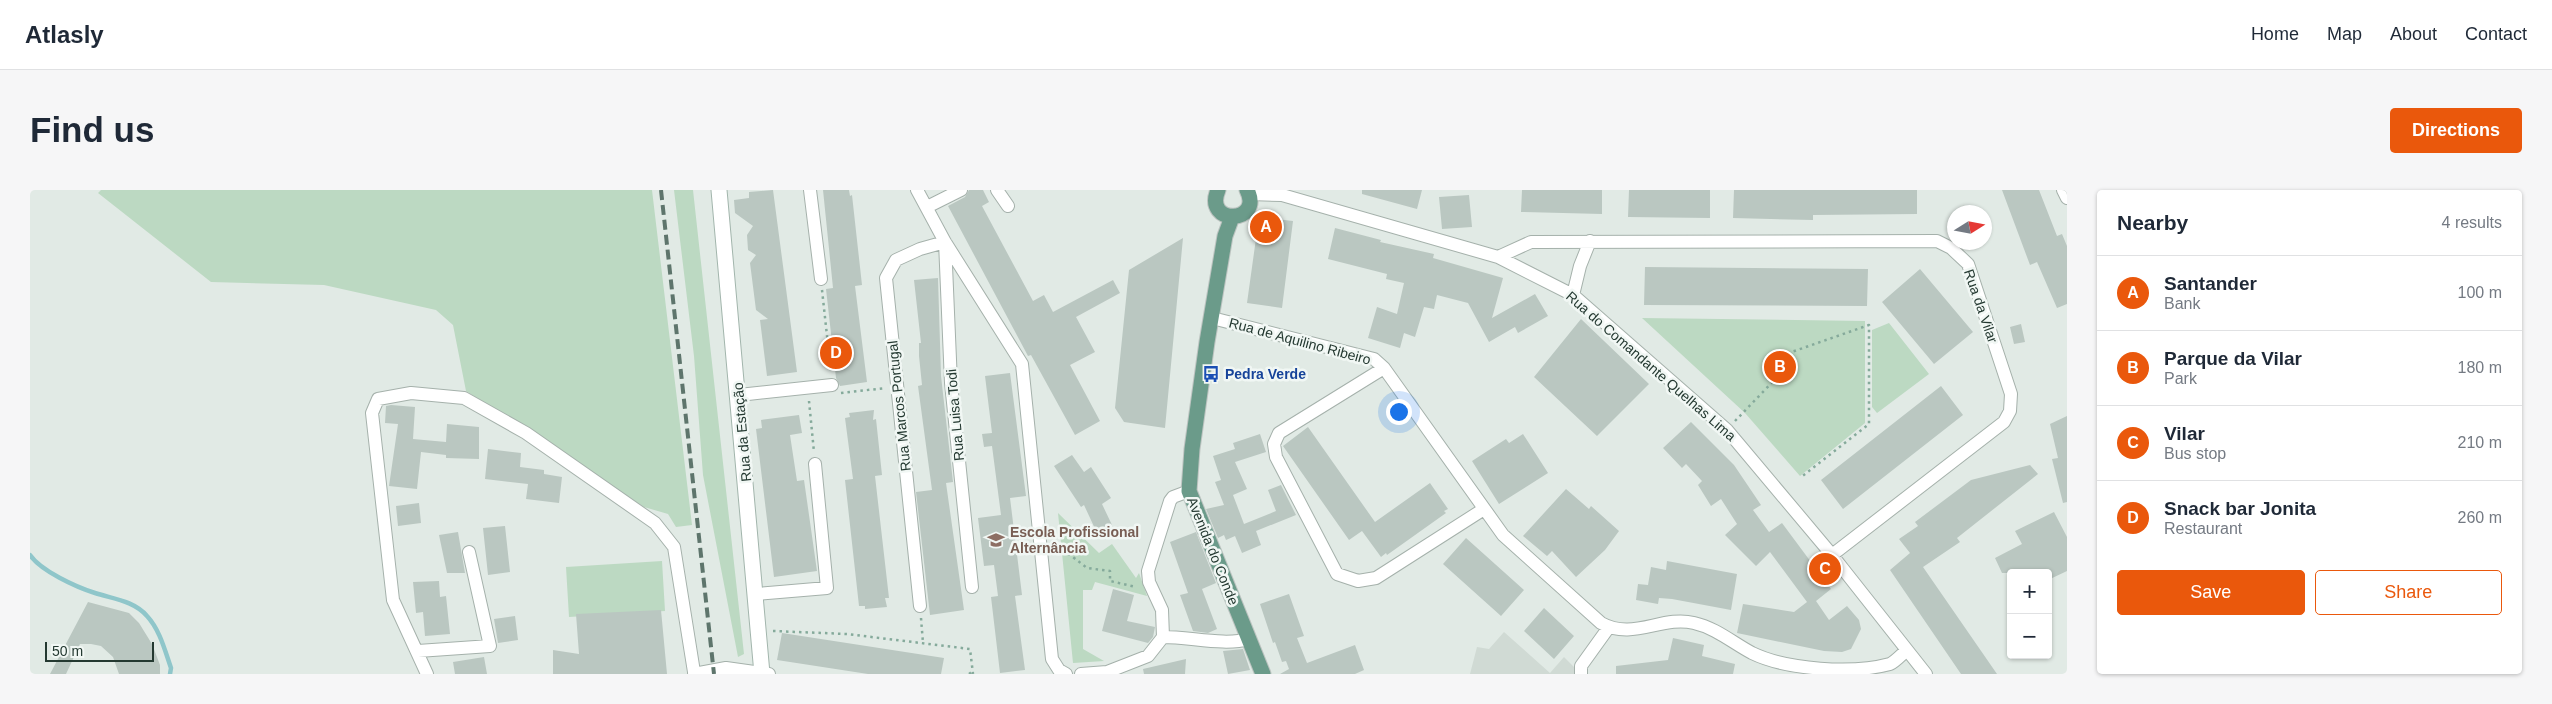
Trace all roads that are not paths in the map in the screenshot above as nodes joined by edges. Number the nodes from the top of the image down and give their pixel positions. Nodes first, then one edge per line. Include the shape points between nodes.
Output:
1 (720, 190) edge
2 (810, 190) edge
3 (917, 190) edge
4 (961, 190) edge
5 (996, 190) edge
6 (2063, 190) edge
7 (1214, 192) edge
8 (1248, 192) edge
9 (1280, 193) edge
10 (2067, 198) edge
11 (1008, 206) dead end
12 (927, 207) junction
13 (1232, 217) junction
14 (1590, 241) junction
15 (945, 242) junction
16 (1498, 258) junction
17 (821, 279) road end
18 (1573, 295) junction
19 (1212, 318) junction
20 (1384, 368) junction
21 (832, 385) road end
22 (739, 395) junction
23 (815, 464) road end
24 (1189, 491) junction
25 (1484, 510) junction
26 (470, 552) dead end
27 (1832, 555) junction
28 (972, 587) dead end
29 (757, 594) junction
30 (920, 606) road end
31 (1609, 627) junction
32 (1163, 637) junction
33 (1249, 639) junction
34 (418, 650) junction
35 (1907, 650) junction
36 (694, 673) edge
37 (1060, 673) edge
38 (1107, 673) edge
39 (427, 674) edge
40 (765, 674) edge
41 (1081, 674) edge
42 (1263, 674) edge
43 (1581, 674) edge
44 (1926, 674) edge

1 - 22 street, Rua da Estação
2 - 17 street
3 - 12 street
4 - 12 street
5 - 11 street
6 - 10 street
7 - 13 main road via 1217,208
8 - 9 street, Rua do Comandante Quelhas Lima
8 - 13 main road via 1251,200 1247,210
9 - 16 street, Rua do Comandante Quelhas Lima
12 - 15 street
13 - 19 main road, Avenida do Conde via 1225,236
14 - 16 street, Rua da Vilar via 1531,242
14 - 18 street
14 - 27 street, Rua da Vilar via 1936,241 1951,248 1968,264 2011,394 2010,411 2004,422
15 - 28 street, Rua Luisa Todi via 951,383
15 - 30 street, Rua Marcos Portugal via 896,260 886,278
15 - 37 street via 1022,364 1052,659
16 - 18 street, Rua do Comandante Quelhas Lima
18 - 27 street, Rua do Comandante Quelhas Lima via 1727,430
19 - 20 street, Rua de Aquilino Ribeiro via 1374,359
19 - 24 main road, Avenida do Conde via 1192,449
20 - 25 street, Rua de Aquilino Ribeiro
20 - 25 street via 1278,433 1274,444 1276,457 1337,574 1358,581 1376,578
21 - 22 street
22 - 29 street, Rua da Estação
23 - 29 street via 827,588
24 - 32 street via 1172,497 1148,571 1149,582 1162,610
24 - 33 main road, Avenida do Conde
25 - 31 street, Rua de Aquilino Ribeiro via 1503,535
26 - 34 street via 490,646
27 - 35 street, Rua do Comandante Quelhas Lima
29 - 40 street, Rua da Estação
31 - 35 street via 1626,631 1670,622 1694,622 1779,665 1830,672 1860,671 1890,664
31 - 43 street via 1580,666
32 - 33 street via 1235,643
32 - 38 street via 1148,656
33 - 42 main road, Avenida do Conde
34 - 36 street via 394,600 372,413 378,399 411,393 464,398 526,433 655,523 674,547
34 - 39 street
35 - 44 street, Rua do Comandante Quelhas Lima
36 - 40 street via 726,668
38 - 41 street

